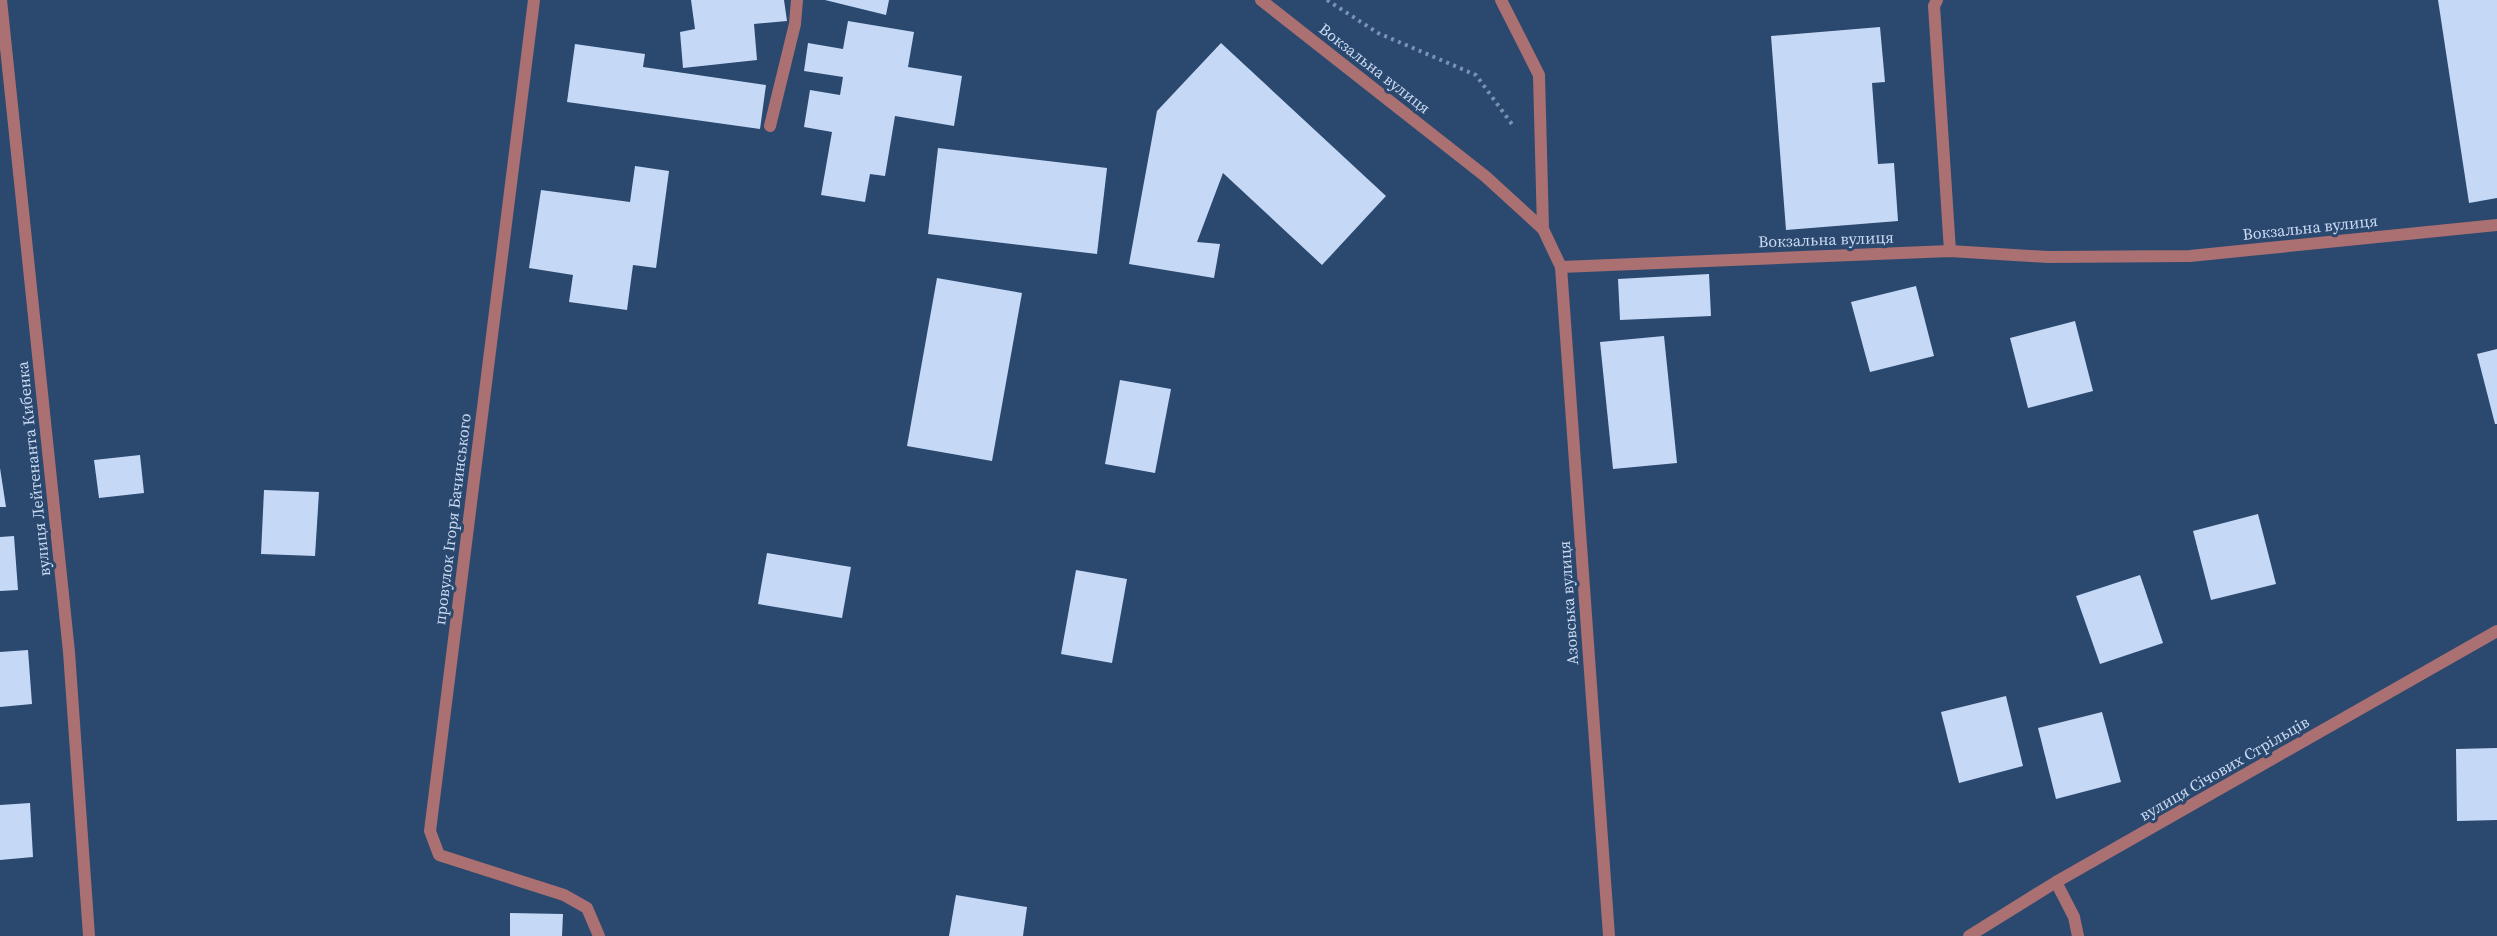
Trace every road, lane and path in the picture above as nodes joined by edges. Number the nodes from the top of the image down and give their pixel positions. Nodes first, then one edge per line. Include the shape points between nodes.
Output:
1 (1, 0) edge
2 (534, 0) edge
3 (797, 0) edge
4 (1261, 0) edge
5 (1327, 0) edge
6 (1501, 0) edge
7 (1937, 0) edge
8 (770, 126) dead end
9 (1515, 129) dead end
10 (2497, 225) edge
11 (1543, 229) junction
12 (1950, 251) junction
13 (1561, 267) junction
14 (2497, 631) edge
15 (2056, 882) junction
16 (89, 936) edge
17 (599, 936) edge
18 (1609, 936) edge
19 (1970, 936) edge
20 (2078, 936) edge

1 - 16 street, вулиця Лейтенанта Кибенка via 69,652
2 - 17 street, провулок Ігоря Бачинського via 429,831 439,855 564,895 586,908
3 - 8 street via 795,24
4 - 11 street, Вокзальна вулиця via 1485,176
5 - 9 path via 1378,33 1476,75
6 - 11 street via 1539,75
7 - 12 street via 1934,6
10 - 12 street, Вокзальна вулиця via 2190,256 2048,257
11 - 13 street, Вокзальна вулиця
12 - 13 street, Вокзальна вулиця
13 - 18 street, Азовська вулиця
14 - 15 street, вулиця Січових Стрільців
15 - 19 street, вулиця Січових Стрільців
15 - 20 street via 2074,917

